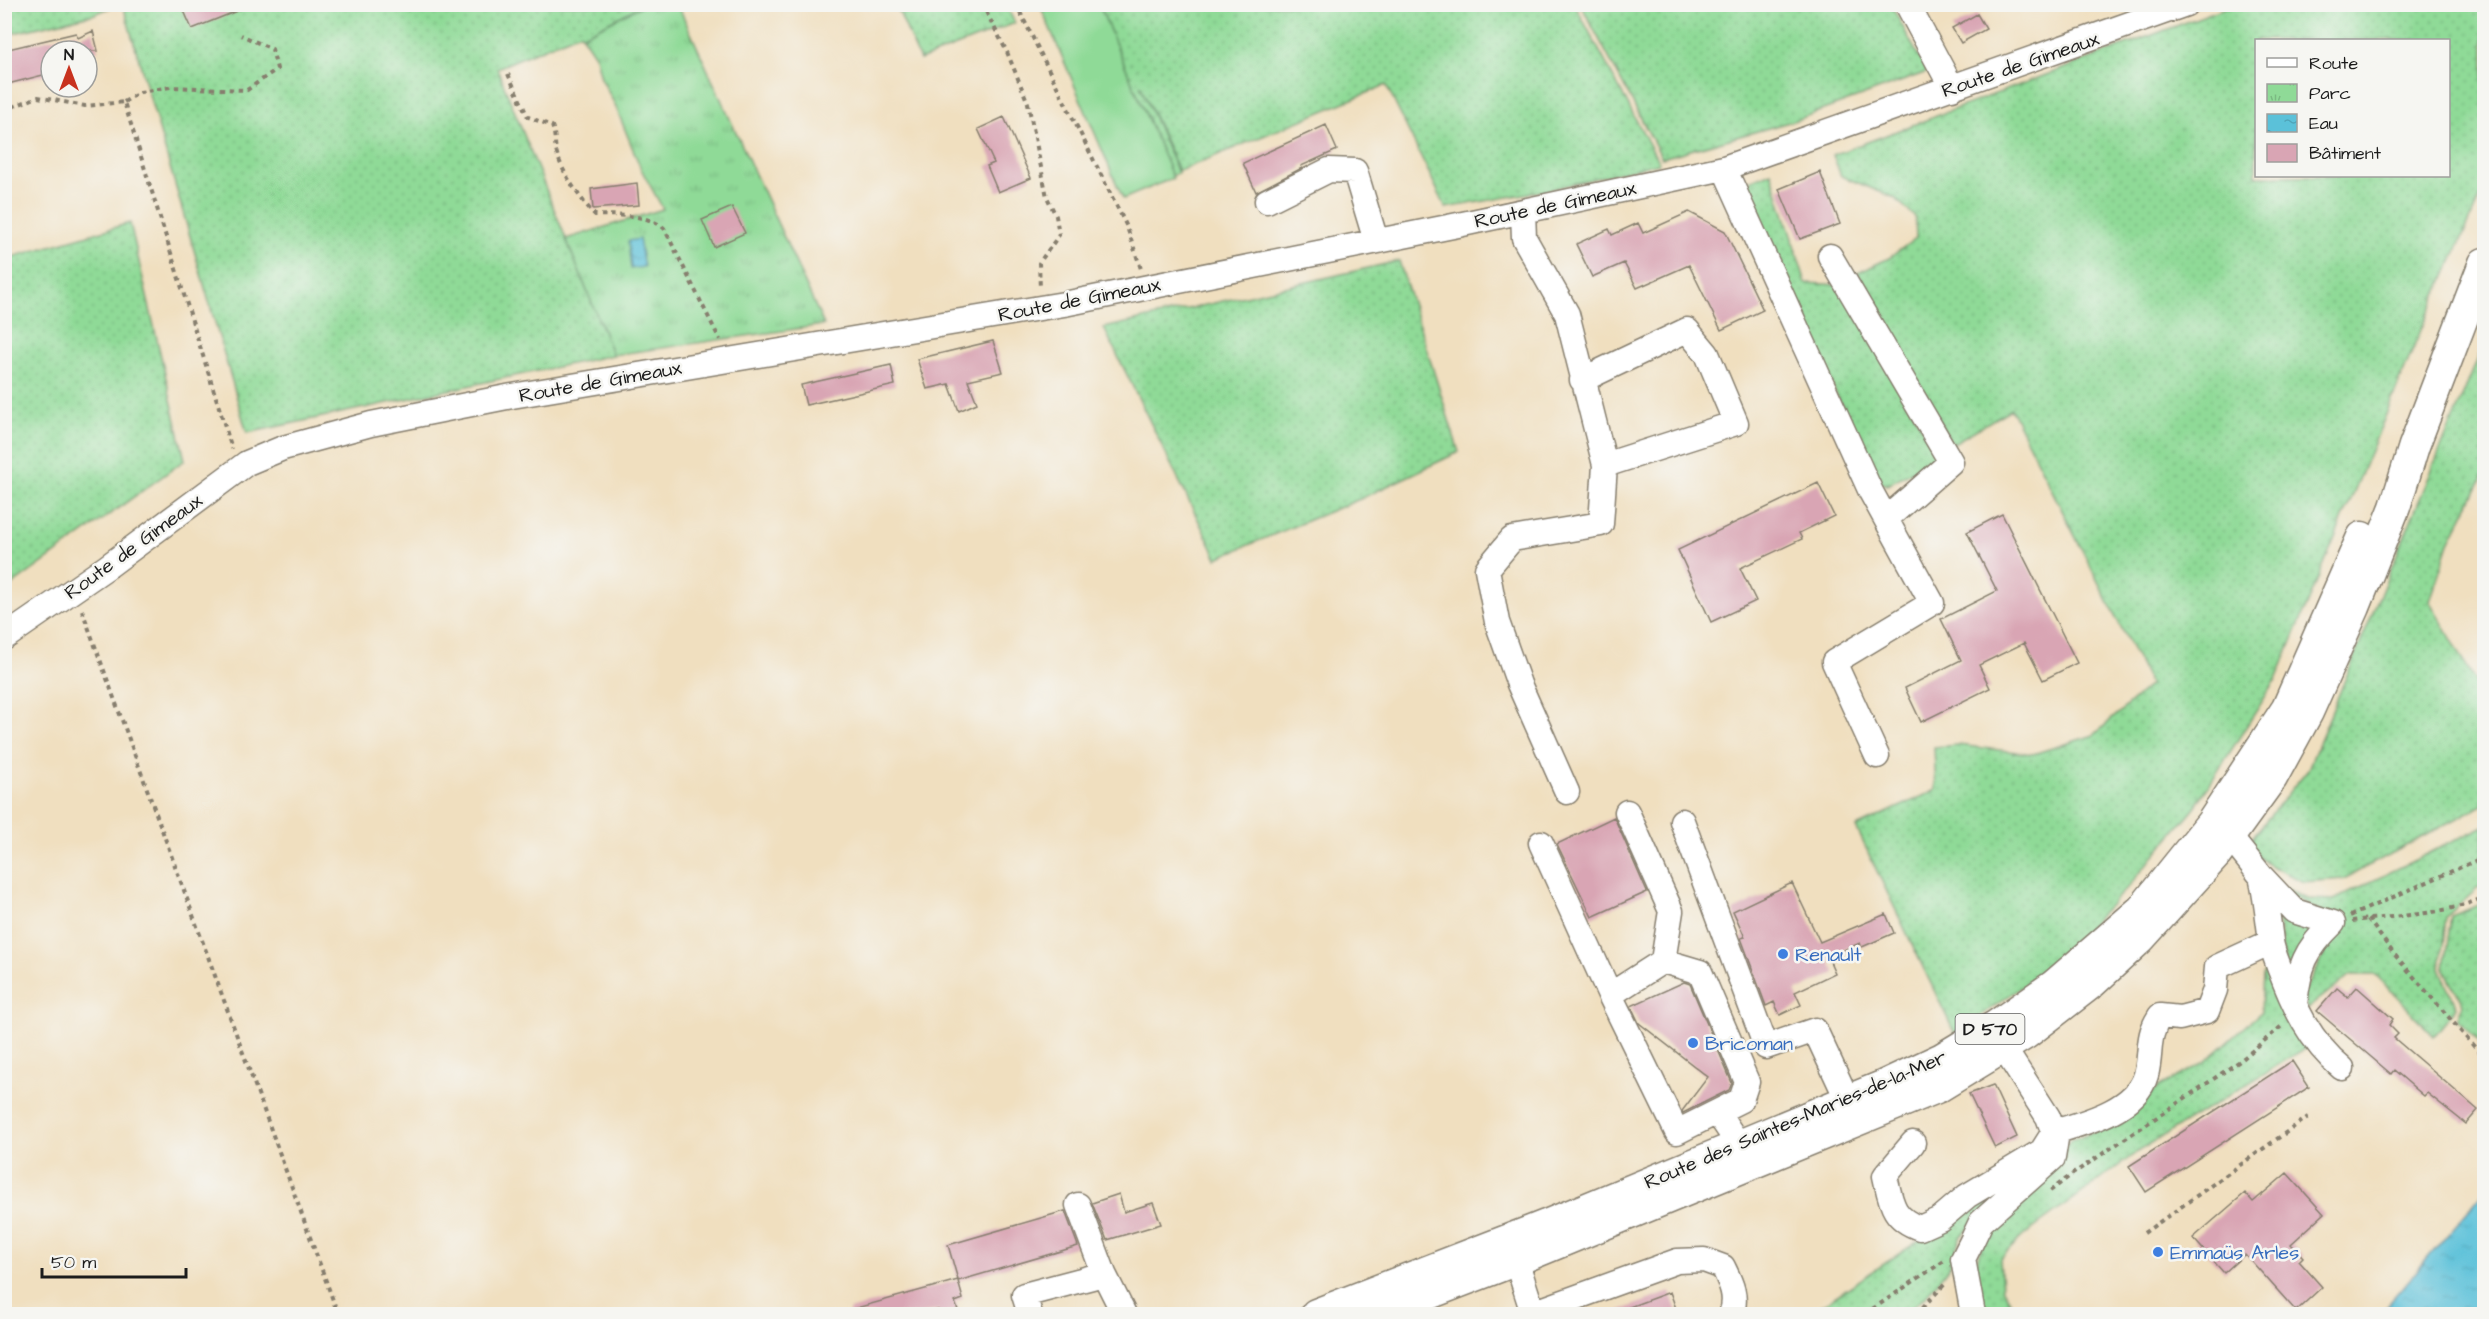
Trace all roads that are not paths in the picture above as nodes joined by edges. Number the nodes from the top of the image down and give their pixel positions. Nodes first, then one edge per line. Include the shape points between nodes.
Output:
1 (1907, 4) edge
2 (2186, 4) edge
3 (1952, 88) junction
4 (1724, 168) junction
5 (1267, 201) dead end
6 (1523, 212) junction
7 (1376, 241) junction
8 (1830, 256) dead end
9 (2484, 263) edge
10 (1582, 380) junction
11 (1605, 465) junction
12 (1886, 519) junction
13 (4, 638) edge
14 (1877, 756) dead end
15 (1568, 792) dead end
16 (1627, 812) dead end
17 (1682, 821) dead end
18 (2220, 830) junction
19 (1541, 843) dead end
20 (2261, 876) junction
21 (2271, 942) junction
22 (1663, 961) junction
23 (1610, 995) junction
24 (2295, 1004) junction
25 (1997, 1038) junction
26 (2342, 1068) dead end
27 (1853, 1111) junction
28 (1718, 1112) junction
29 (2054, 1132) junction
30 (1913, 1143) dead end
31 (1746, 1155) junction
32 (1078, 1205) dead end
33 (1513, 1250) junction
34 (1104, 1274) junction
35 (1564, 1309) edge
36 (1030, 1314) edge
37 (1124, 1314) edge
38 (1316, 1314) edge
39 (1377, 1314) edge
40 (1532, 1314) edge
41 (1731, 1314) edge
42 (1973, 1314) edge

1 - 3 street
2 - 3 street, Route de Gimeaux
3 - 4 street, Route de Gimeaux
4 - 6 street, Route de Gimeaux
4 - 12 street
5 - 7 street via 1329,170 1355,171
6 - 7 street, Route de Gimeaux
6 - 10 street via 1524,238 1567,314
7 - 13 street, Route de Gimeaux via 1041,308 512,396 371,424 283,448 247,463
8 - 12 street via 1951,462
9 - 18 main road, Route des Saintes-Maries-de-la-Mer / D 570 via 2414,446 2395,507 2308,712 2272,778
10 - 11 street
10 - 11 street via 1687,330 1707,354 1736,423
11 - 15 street via 1601,524 1512,539 1486,569 1497,622 1519,684
12 - 14 street via 1932,603 1834,662
16 - 22 street via 1671,911
17 - 27 street via 1766,1047 1815,1030
18 - 20 street
18 - 25 main road, Route des Saintes-Maries-de-la-Mer / D 570 via 2217,854 2141,938 2092,983 2026,1034
19 - 23 street
20 - 21 street
20 - 24 street via 2294,911 2333,923 2313,942 2298,974
21 - 24 street
21 - 29 street via 2217,967 2215,990 2207,1011 2180,1018 2160,1016 2151,1029 2146,1076 2129,1100 2094,1121
22 - 23 street
22 - 28 street via 1700,972 1747,1082 1741,1100
23 - 28 street via 1677,1132
24 - 26 street via 2304,1026 2325,1055
25 - 27 main road, Route des Saintes-Maries-de-la-Mer / D 570 via 1939,1087
25 - 29 street
27 - 31 main road, Route des Saintes-Maries-de-la-Mer / D 570
28 - 31 street
29 - 30 street via 2042,1151 1967,1196 1940,1219 1920,1228 1905,1223 1891,1204 1885,1176
29 - 42 street via 2053,1158 1981,1222 1963,1259
31 - 33 main road, Route des Saintes-Maries-de-la-Mer / D 570
32 - 34 street
33 - 38 main road, Route des Saintes-Maries-de-la-Mer / D 570
33 - 39 main road, Route des Saintes-Maries-de-la-Mer / D 570
33 - 40 street
34 - 36 street via 1024,1295
34 - 37 street
35 - 40 street
35 - 41 street via 1677,1261 1704,1260 1723,1268 1732,1285

